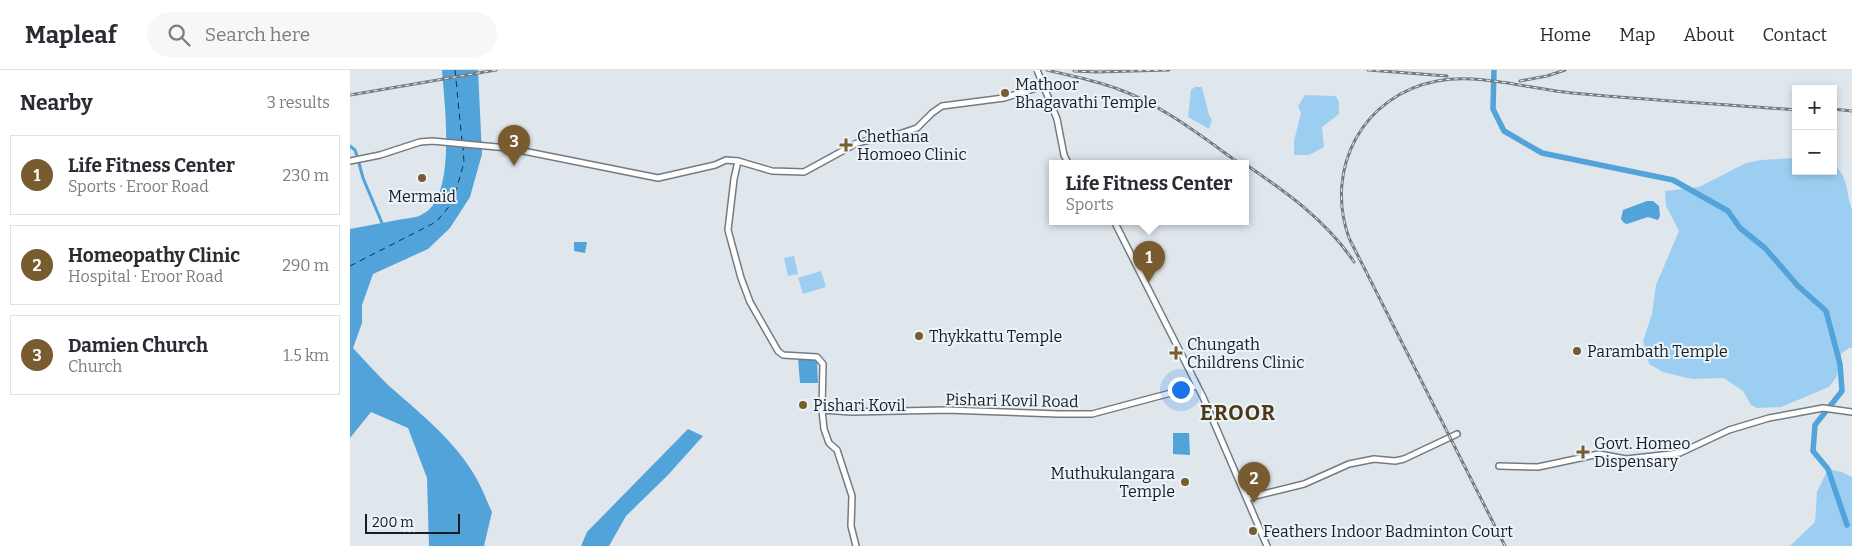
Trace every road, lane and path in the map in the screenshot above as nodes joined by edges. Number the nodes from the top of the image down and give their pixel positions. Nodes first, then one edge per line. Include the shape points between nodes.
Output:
1 (1037, 70) edge
2 (1043, 86) dead end
3 (1066, 160) edge
4 (350, 161) edge
5 (738, 161) junction
6 (1116, 225) edge
7 (1197, 386) junction
8 (822, 410) junction
9 (1852, 412) edge
10 (1457, 434) dead end
11 (1499, 466) dead end
12 (1247, 498) junction
13 (856, 546) edge
14 (1267, 546) edge

1 - 3 main road, bridge via 1057,119
2 - 5 main road via 1004,98 942,106 916,128 884,139 857,143 804,172 772,171
4 - 5 main road via 420,142 443,142 486,145 658,178 726,160
5 - 8 main road via 728,225 741,278 750,302 778,352 817,357 823,364
6 - 7 main road
7 - 8 main road, Pishari Kovil Road via 1092,414
7 - 12 main road
8 - 13 main road via 825,435 837,450 852,496 851,526
9 - 11 main road via 1832,408 1797,411 1757,421 1680,453 1626,459 1599,454 1538,467
10 - 12 main road via 1404,459 1374,459 1349,464 1304,484
12 - 14 main road

